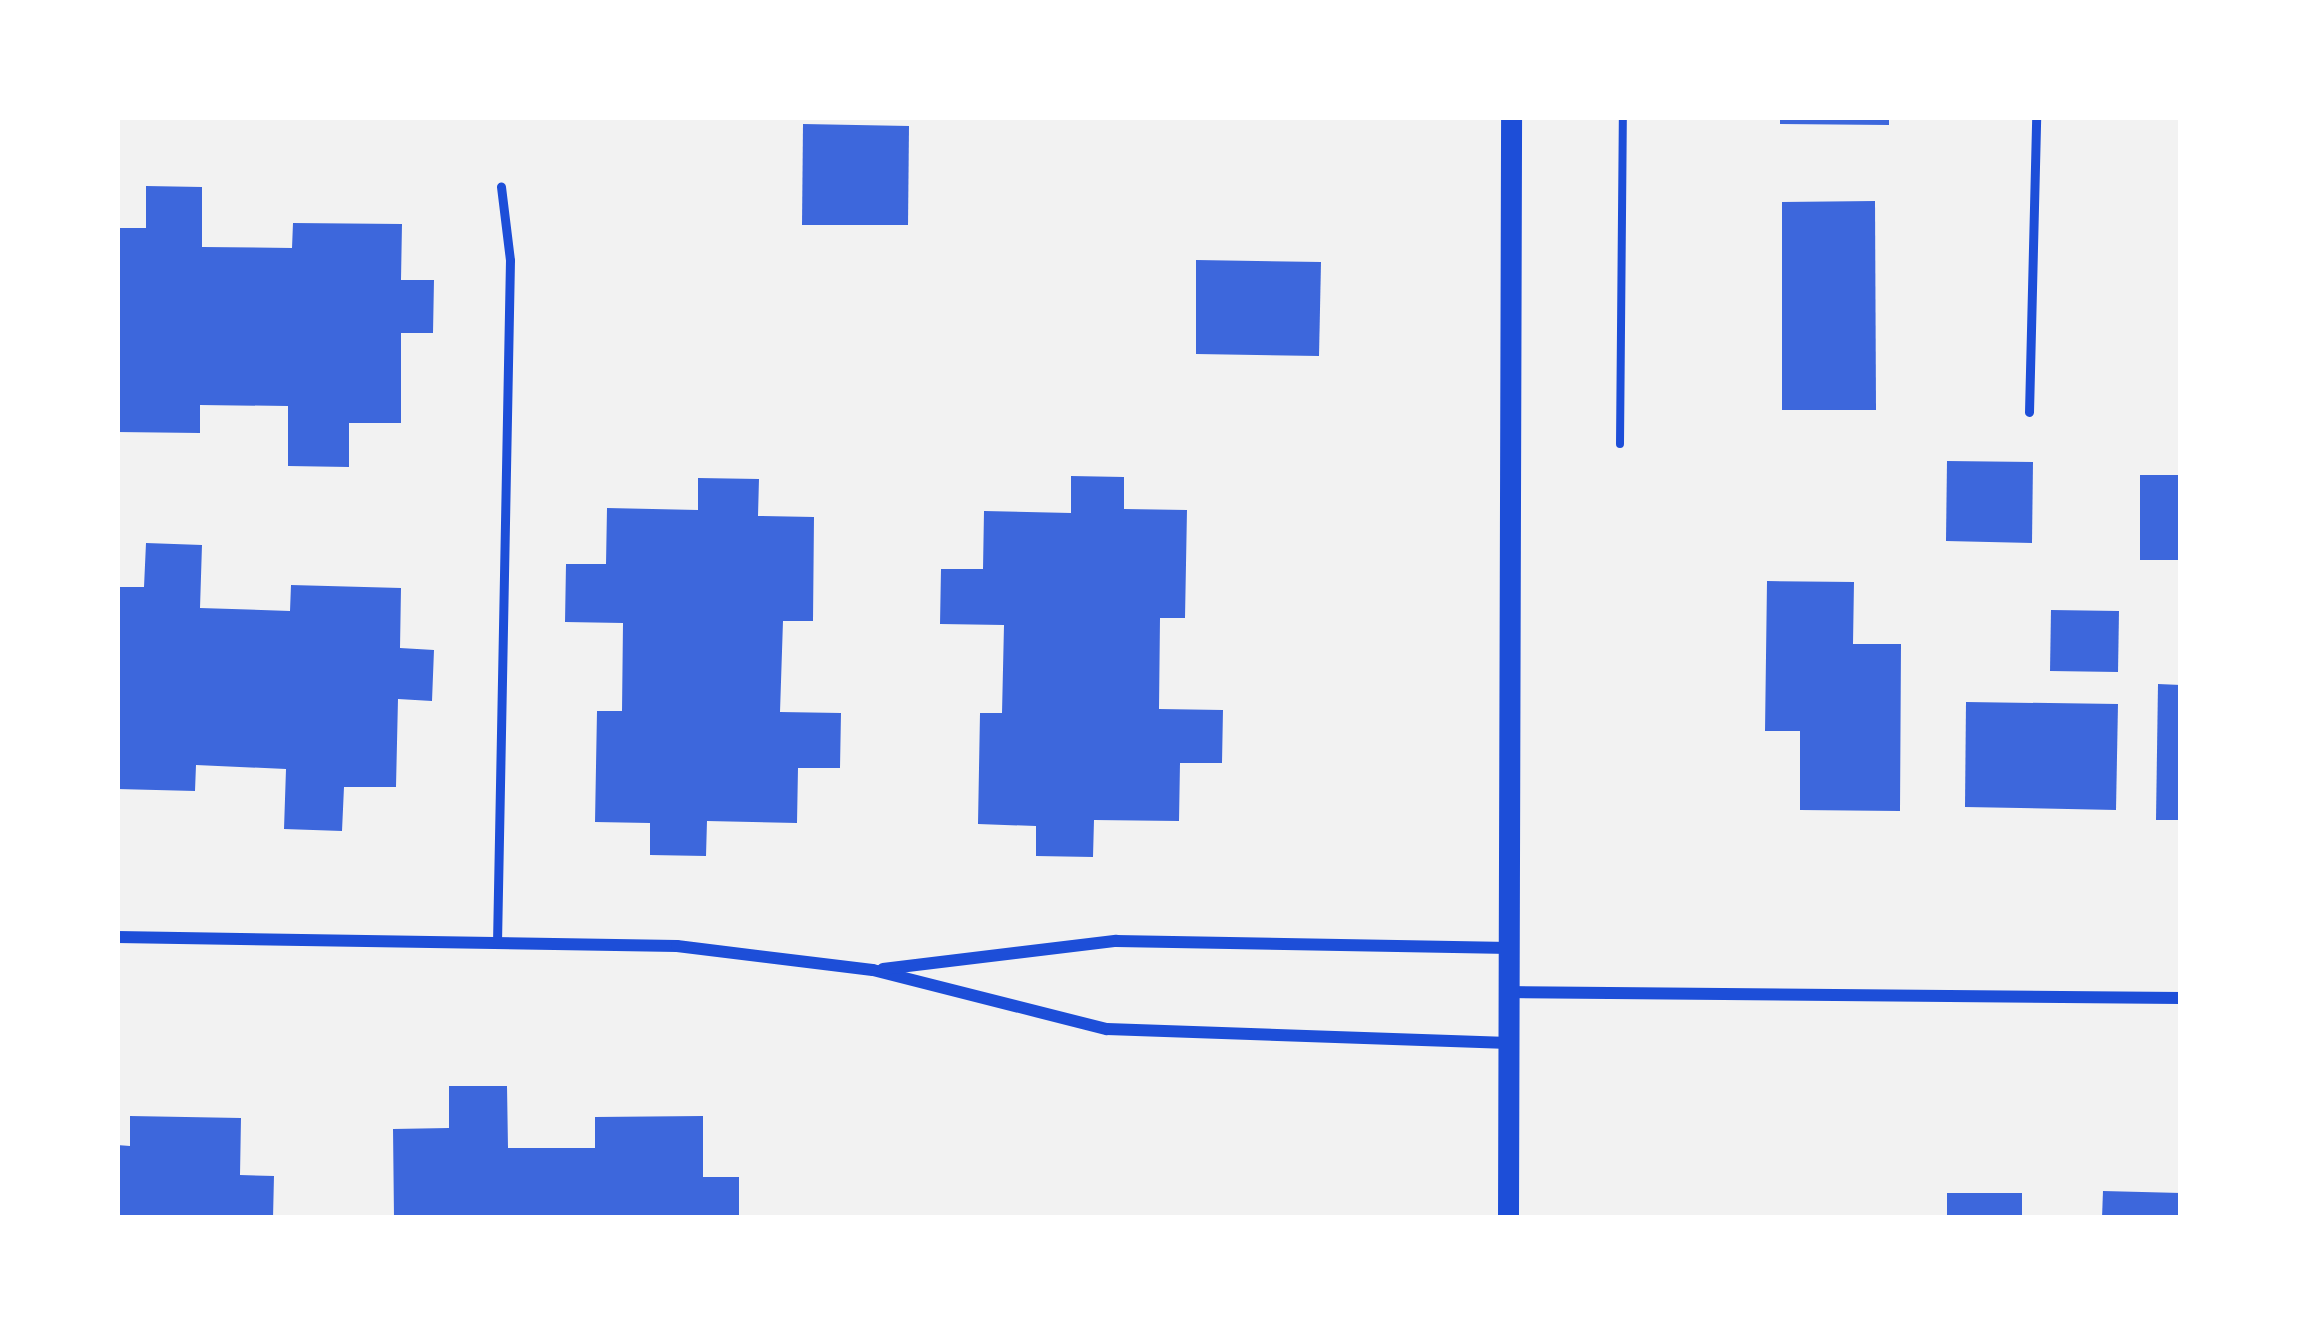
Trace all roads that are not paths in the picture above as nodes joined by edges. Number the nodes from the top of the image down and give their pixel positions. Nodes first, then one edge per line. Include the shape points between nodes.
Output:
1 (1511, 117) edge
2 (2036, 117) edge
3 (501, 187) dead end
4 (2029, 412) dead end
5 (117, 937) edge
6 (497, 943) junction
7 (1510, 948) junction
8 (873, 970) junction
9 (1509, 992) junction
10 (2181, 998) edge
11 (1509, 1043) junction
12 (1508, 1218) edge

1 - 7 street
2 - 4 lane
3 - 6 lane via 510,260
5 - 6 street
6 - 8 street via 677,946
7 - 8 street via 1116,941
7 - 9 street
8 - 11 street via 1107,1029
9 - 10 street
9 - 11 street
11 - 12 street

